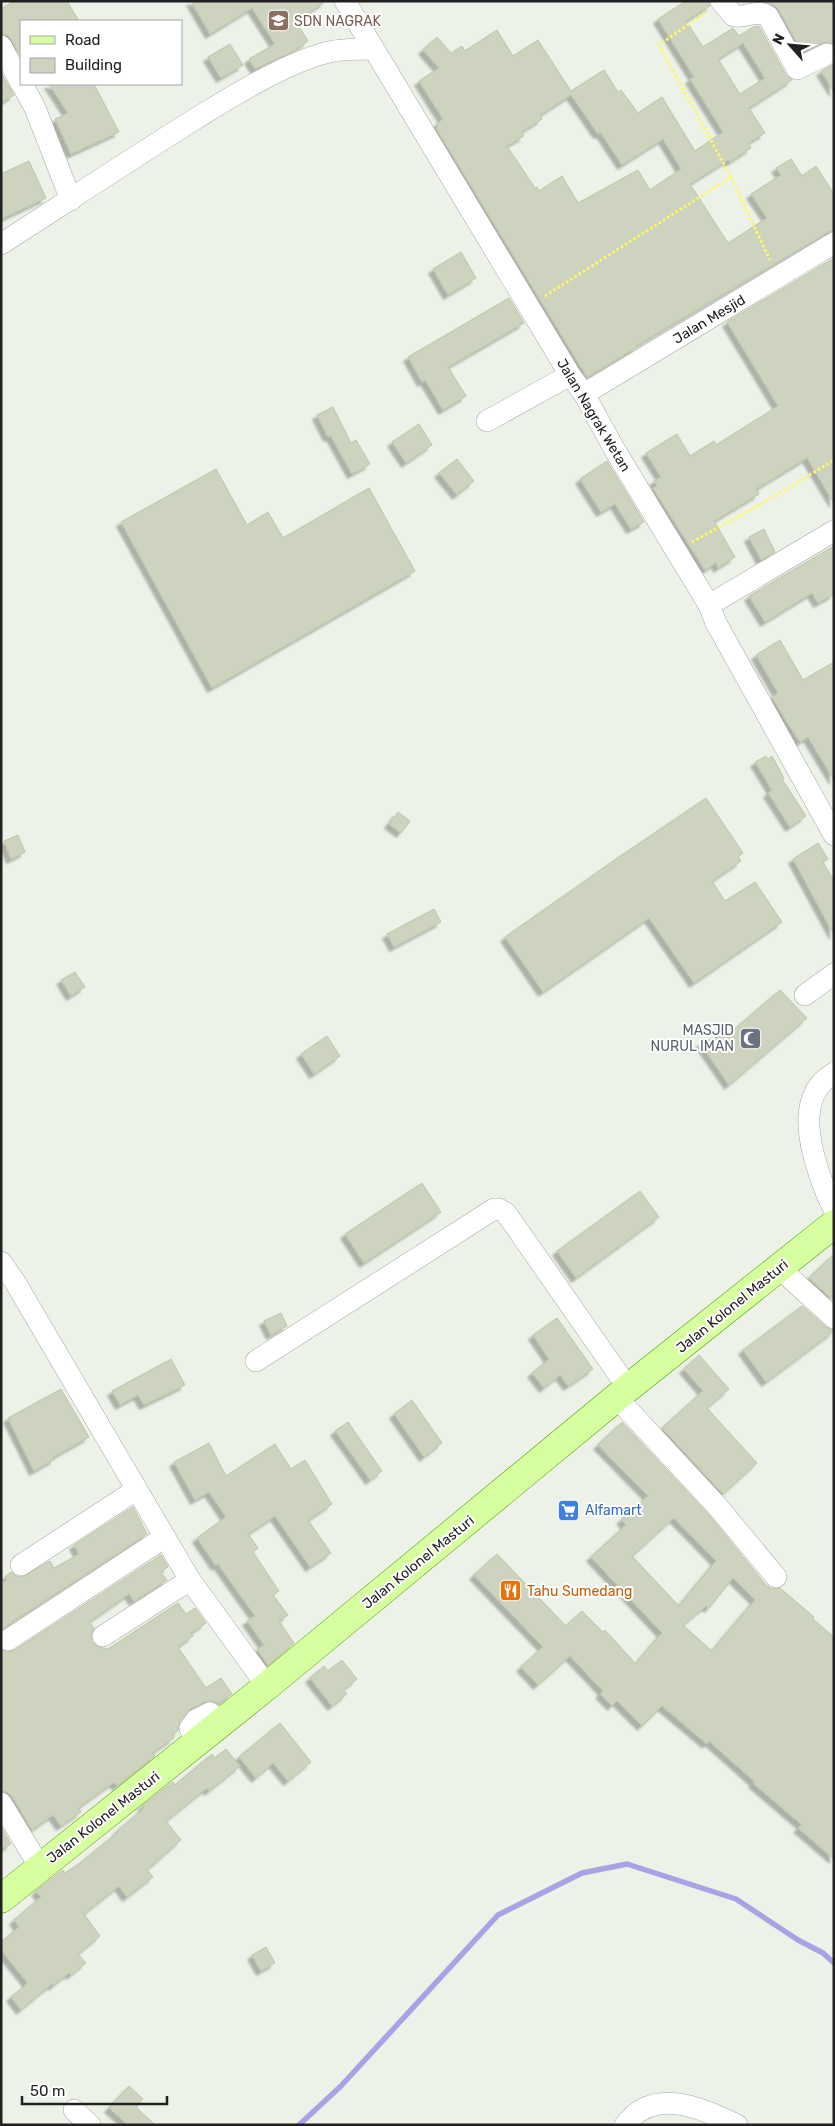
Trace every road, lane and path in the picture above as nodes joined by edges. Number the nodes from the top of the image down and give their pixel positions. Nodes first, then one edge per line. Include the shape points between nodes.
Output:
1 (345, 1) edge
2 (717, 4) edge
3 (1, 46) edge
4 (372, 49) junction
5 (827, 54) dead end
6 (20, 79) edge
7 (23, 85) edge
8 (732, 177) junction
9 (70, 200) junction
10 (1, 244) edge
11 (834, 244) edge
12 (778, 277) junction
13 (529, 306) junction
14 (570, 375) junction
15 (584, 394) junction
16 (487, 421) dead end
17 (834, 460) edge
18 (834, 531) edge
19 (676, 550) junction
20 (709, 605) junction
21 (834, 835) edge
22 (834, 974) edge
23 (805, 995) dead end
24 (834, 1073) edge
25 (834, 1209) edge
26 (834, 1224) edge
27 (1, 1262) edge
28 (779, 1268) junction
29 (834, 1318) edge
30 (256, 1361) dead end
31 (622, 1393) junction
32 (136, 1490) junction
33 (165, 1537) junction
34 (21, 1565) dead end
35 (776, 1577) dead end
36 (190, 1580) junction
37 (103, 1636) dead end
38 (8, 1640) dead end
39 (267, 1686) junction
40 (1, 1802) edge
41 (40, 1867) junction
42 (1, 1899) edge
43 (74, 2110) dead end
44 (90, 2125) edge
45 (626, 2125) edge
46 (737, 2125) edge

1 - 4 street, Jalan Nagrak Wetan
2 - 5 street via 734,16 762,13 768,16 796,69
2 - 8 path via 659,45
3 - 6 street
4 - 9 street via 334,51 253,84
4 - 13 street, Jalan Nagrak Wetan
7 - 9 street
8 - 12 path
8 - 13 path
9 - 10 street
11 - 12 street, Jalan Mesjid
12 - 15 street, Jalan Mesjid
13 - 14 street, Jalan Nagrak Wetan
14 - 15 street, Jalan Nagrak Wetan
14 - 16 street
15 - 19 street, Jalan Nagrak Wetan
17 - 19 path
18 - 20 street
19 - 20 street, Jalan Nagrak Wetan
20 - 21 street, Jalan Nagrak Wetan
22 - 23 street
24 - 25 street via 821,1084 814,1096 808,1125 812,1152
26 - 28 main road, Jalan Kolonel Masturi
27 - 32 street
28 - 29 street
28 - 31 main road, Jalan Kolonel Masturi
30 - 31 street via 494,1209 499,1209 506,1213
31 - 35 street
31 - 39 main road, Jalan Kolonel Masturi
32 - 33 street
32 - 34 street
33 - 36 street
33 - 38 street
36 - 37 street
36 - 39 street
39 - 41 main road, Jalan Kolonel Masturi
40 - 41 street
41 - 42 main road, Jalan Kolonel Masturi
43 - 44 street
45 - 46 street via 632,2116 651,2104 673,2102

